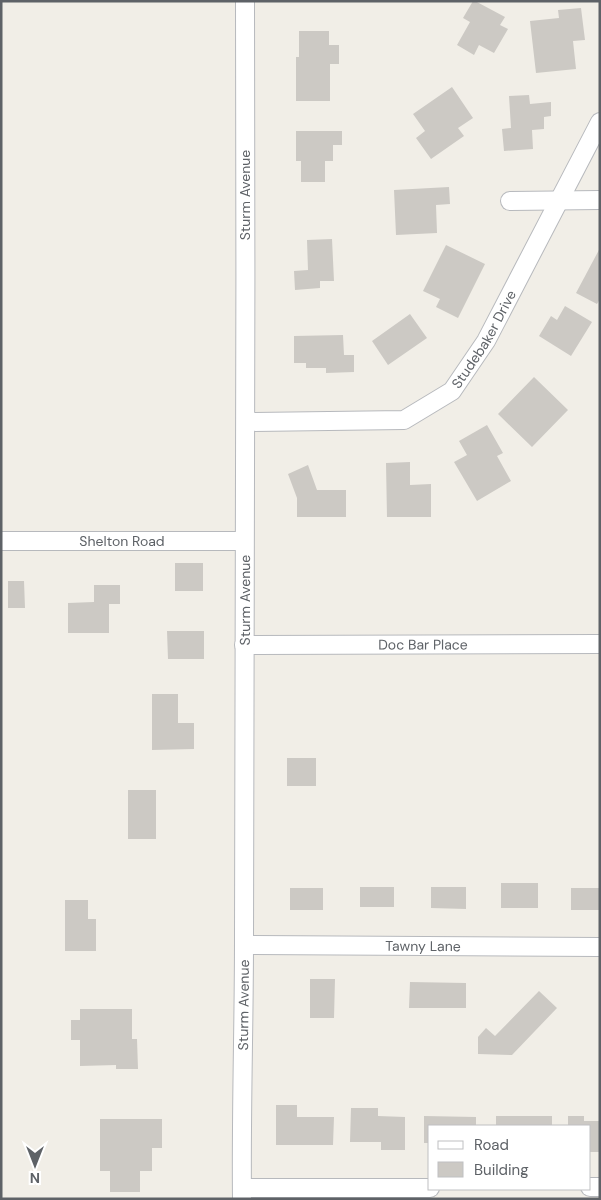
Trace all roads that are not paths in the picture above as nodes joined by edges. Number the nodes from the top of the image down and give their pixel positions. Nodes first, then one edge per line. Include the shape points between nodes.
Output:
1 (245, 1) edge
2 (600, 122) edge
3 (559, 200) junction
4 (600, 200) edge
5 (510, 201) dead end
6 (246, 422) junction
7 (1, 541) edge
8 (244, 541) junction
9 (600, 644) edge
10 (244, 645) junction
11 (244, 945) junction
12 (600, 947) edge
13 (428, 1188) edge
14 (242, 1194) edge

1 - 6 street, Sturm Avenue
2 - 3 street, Studebaker Drive
3 - 4 street
3 - 5 street
3 - 6 street, Studebaker Drive via 486,341 452,391 404,420
6 - 8 street, Sturm Avenue
7 - 8 street, Shelton Road
8 - 10 street, Sturm Avenue
9 - 10 street, Doc Bar Place
10 - 11 street, Sturm Avenue
11 - 12 street, Tawny Lane
11 - 14 street, Sturm Avenue
13 - 14 street

